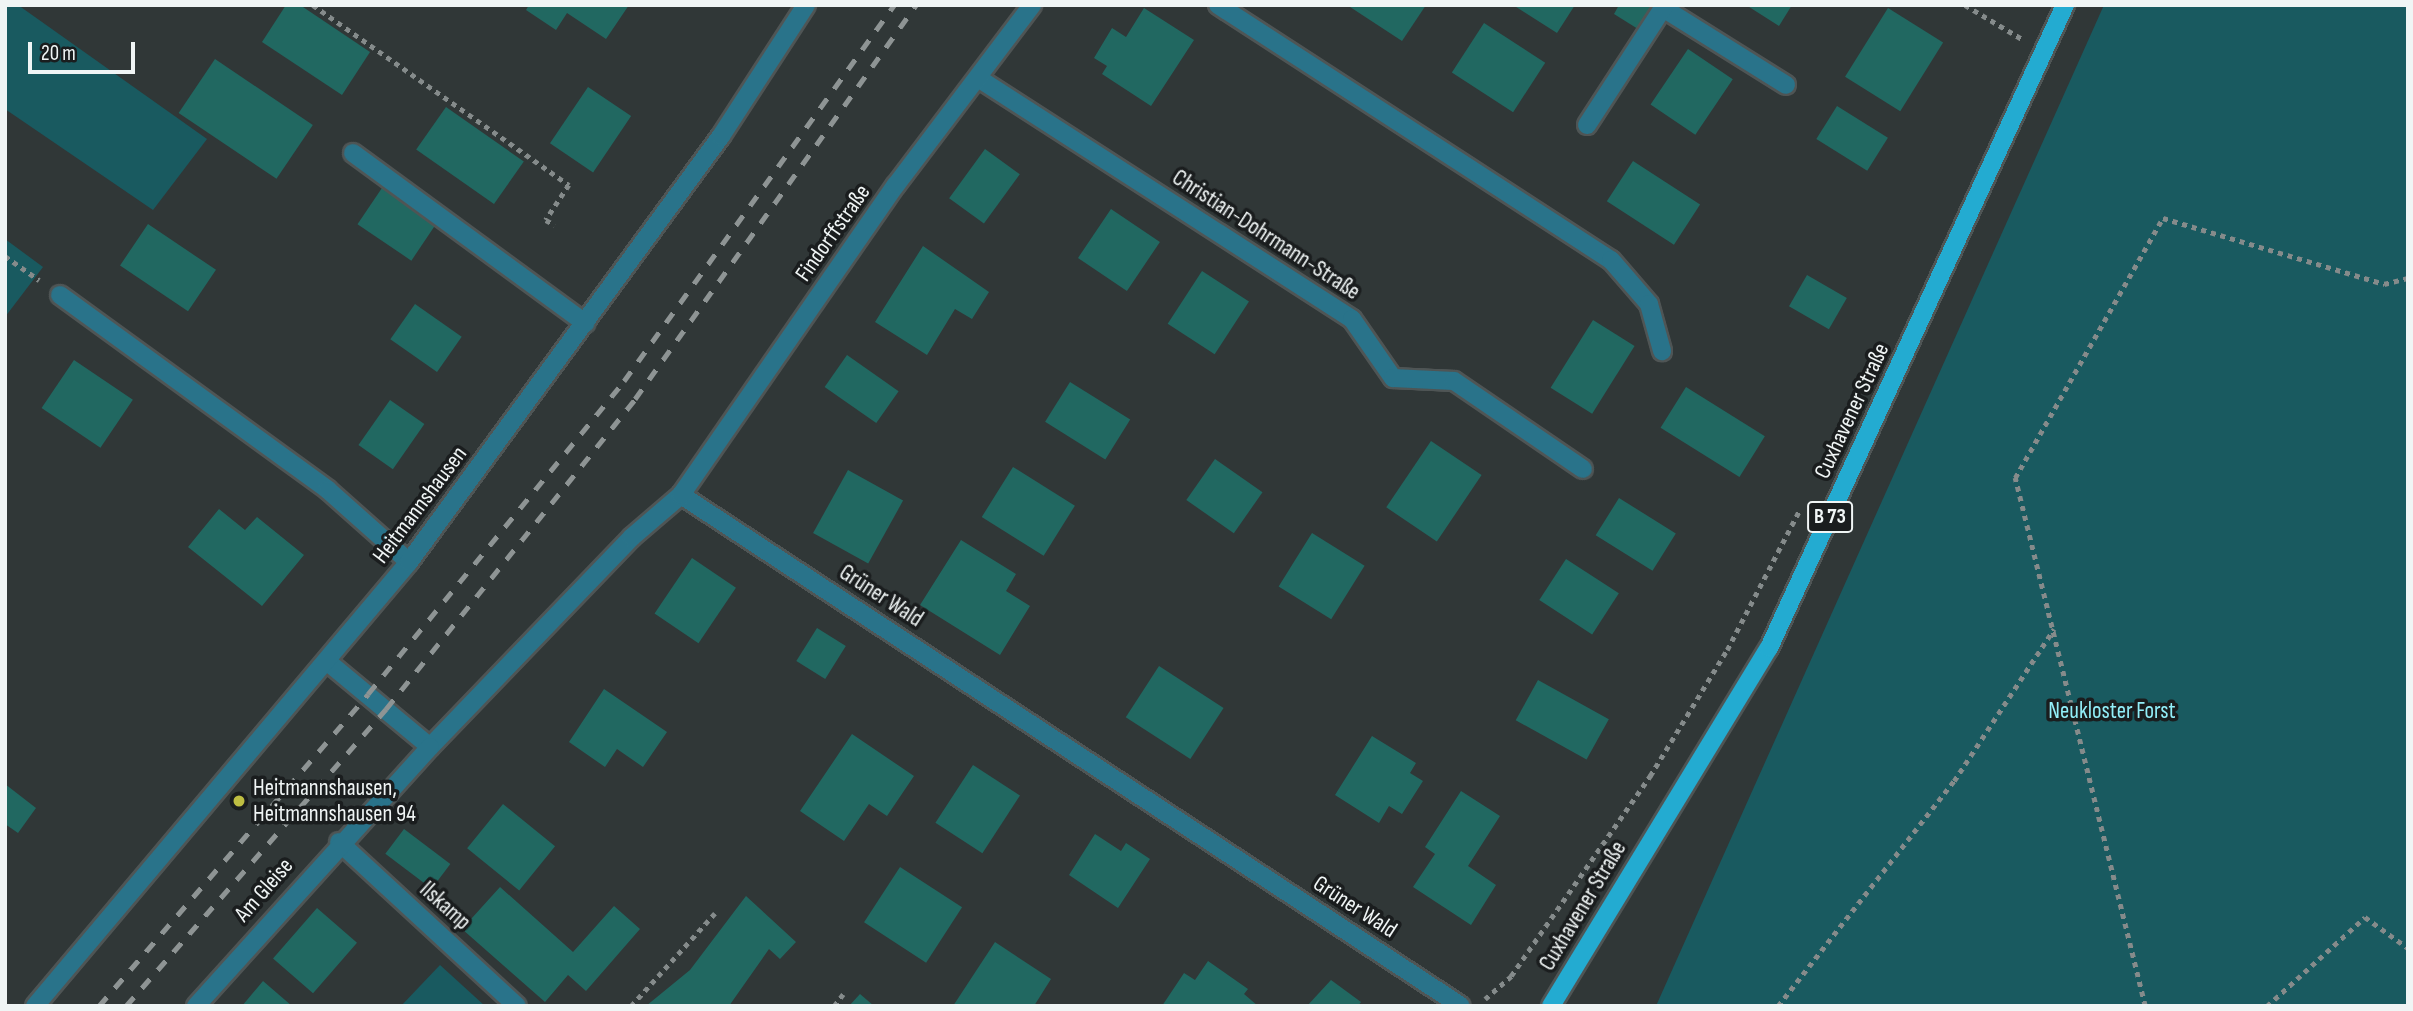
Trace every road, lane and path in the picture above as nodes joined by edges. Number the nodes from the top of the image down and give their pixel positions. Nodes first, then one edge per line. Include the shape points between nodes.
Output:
1 (313, 5) edge
2 (806, 5) edge
3 (1032, 5) edge
4 (1218, 5) edge
5 (1965, 5) edge
6 (2065, 5) edge
7 (1664, 7) edge
8 (2026, 28) dead end
9 (2022, 39) junction
10 (2016, 51) dead end
11 (981, 80) junction
12 (1786, 85) dead end
13 (1587, 125) dead end
14 (353, 153) dead end
15 (555, 225) dead end
16 (5, 256) edge
17 (2408, 278) edge
18 (60, 295) joint
19 (585, 323) junction
20 (1662, 351) dead end
21 (1583, 469) dead end
22 (681, 495) junction
23 (1804, 502) dead end
24 (409, 562) junction
25 (2053, 629) junction
26 (329, 663) junction
27 (430, 747) junction
28 (339, 842) junction
29 (715, 913) dead end
30 (2408, 948) edge
31 (844, 994) dead end
32 (35, 1006) edge
33 (196, 1006) edge
34 (517, 1006) edge
35 (631, 1006) edge
36 (834, 1006) edge
37 (1461, 1006) edge
38 (1480, 1006) edge
39 (1551, 1006) edge
40 (1778, 1006) edge
41 (2145, 1006) edge
42 (2267, 1006) edge

1 - 15 path via 569,185 547,220
2 - 19 street, Heitmannshausen
3 - 11 street, Findorffstraße
4 - 20 street via 1611,260 1649,304
5 - 9 path
6 - 39 main road, Cuxhavener Straße / B 73 via 1769,648
7 - 12 street
7 - 13 street
8 - 9 path
9 - 10 path
11 - 21 street, Christian-Dohrmann-Straße via 1352,318 1393,378 1454,381
11 - 22 street, Findorffstraße via 896,185
14 - 19 street
16 - 18 path
17 - 25 path via 2384,285 2163,218 2015,478
18 - 24 street via 328,490
19 - 24 street, Heitmannshausen
22 - 27 street via 632,537
22 - 37 street, Grüner Wald
23 - 38 path via 1727,650 1650,776 1511,976
24 - 26 street, Heitmannshausen
25 - 40 path via 1954,781
25 - 41 path
26 - 27 street
26 - 32 street, Heitmannshausen
27 - 28 street, Am Gleise
28 - 33 street, Am Gleise
28 - 34 street, Ilskamp
29 - 35 path
30 - 42 path via 2365,917
31 - 36 path

